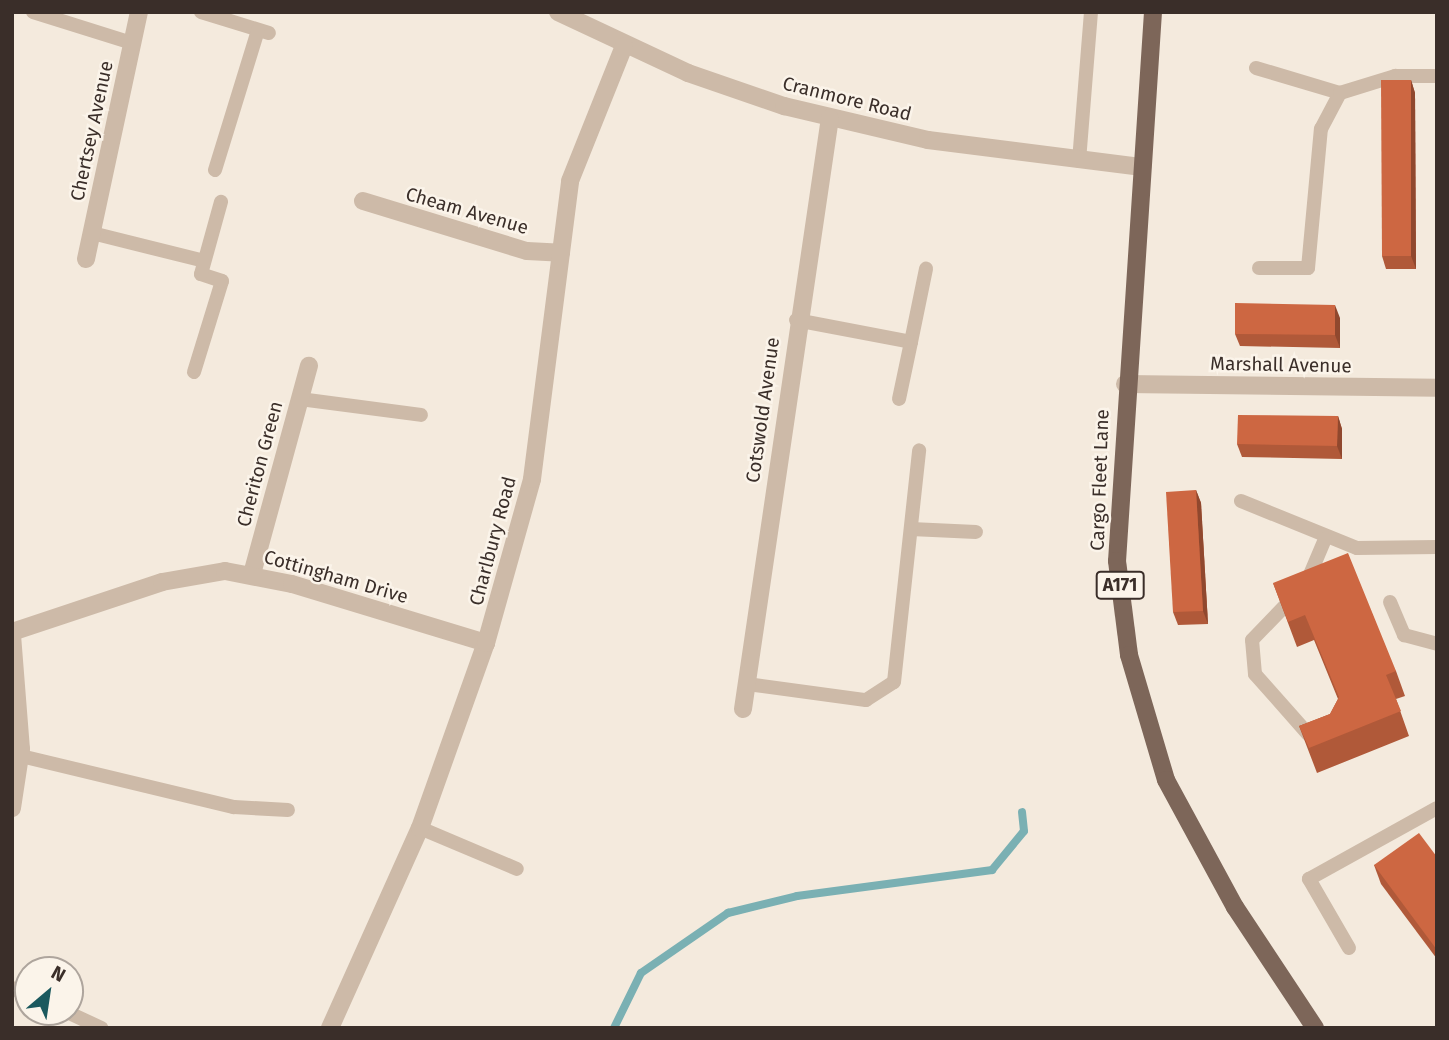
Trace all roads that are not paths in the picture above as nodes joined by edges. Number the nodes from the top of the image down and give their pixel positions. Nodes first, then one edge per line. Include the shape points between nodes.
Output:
1 (33, 12) edge
2 (139, 12) edge
3 (201, 12) edge
4 (558, 12) edge
5 (1091, 12) edge
6 (1153, 12) edge
7 (132, 43) junction
8 (624, 47) junction
9 (1256, 68) dead end
10 (1437, 76) edge
11 (1340, 93) junction
12 (830, 118) junction
13 (1079, 161) junction
14 (1142, 167) junction
15 (215, 170) dead end
16 (363, 201) dead end
17 (221, 202) dead end
18 (92, 233) junction
19 (561, 253) junction
20 (86, 259) dead end
21 (204, 261) junction
22 (1259, 268) dead end
23 (926, 269) dead end
24 (796, 320) junction
25 (911, 342) junction
26 (309, 366) dead end
27 (194, 372) dead end
28 (1125, 384) junction
29 (1437, 388) edge
30 (899, 398) dead end
31 (300, 399) junction
32 (421, 415) dead end
33 (919, 450) dead end
34 (1241, 500) dead end
35 (911, 529) junction
36 (976, 532) dead end
37 (1325, 539) junction
38 (1437, 547) edge
39 (252, 574) junction
40 (1390, 602) dead end
41 (12, 634) edge
42 (486, 643) junction
43 (1437, 644) edge
44 (747, 684) junction
45 (743, 709) dead end
46 (1308, 734) edge
47 (21, 756) junction
48 (12, 808) edge
49 (1437, 808) edge
50 (288, 810) dead end
51 (421, 828) junction
52 (517, 869) dead end
53 (1349, 948) dead end
54 (84, 1020) edge
55 (102, 1028) edge
56 (330, 1028) edge
57 (1315, 1028) edge

1 - 7 lane
2 - 7 street, Chertsey Avenue
3 - 15 lane via 263,31
4 - 8 street, Cranmore Road
5 - 13 lane
6 - 14 main road, Cargo Fleet Lane / A171
7 - 18 street, Chertsey Avenue
8 - 12 street, Cranmore Road via 737,92
8 - 19 street, Charlbury Road via 570,181
9 - 11 lane
10 - 11 lane via 1395,76
11 - 22 lane via 1321,129 1308,268
12 - 13 street, Cranmore Road via 928,140
12 - 24 street, Cotswold Avenue
13 - 14 street, Cranmore Road
14 - 28 main road, Cargo Fleet Lane / A171
16 - 19 street, Cheam Avenue via 477,238
17 - 21 lane
18 - 20 street, Chertsey Avenue
18 - 21 lane
19 - 42 street, Charlbury Road via 532,479
21 - 27 lane via 201,274 222,281
23 - 25 lane
24 - 25 lane
24 - 44 street, Cotswold Avenue
25 - 30 lane
26 - 31 street, Cheriton Green
28 - 29 street, Marshall Avenue
28 - 57 main road, Cargo Fleet Lane / A171 via 1117,561 1139,704 1190,825
31 - 32 lane
31 - 39 street, Cheriton Green
33 - 35 lane
34 - 37 lane
35 - 36 lane
35 - 44 lane via 897,670 882,695 866,700
37 - 38 lane via 1357,548
37 - 46 lane via 1302,590 1252,640 1255,674
39 - 41 street, Cottingham Drive via 225,571 162,582
39 - 42 street, Cottingham Drive
40 - 43 lane via 1404,635
41 - 47 street
42 - 51 street, Charlbury Road
44 - 45 street, Cotswold Avenue
47 - 48 street
47 - 50 lane via 234,807
49 - 53 lane via 1309,879
51 - 52 lane
51 - 56 street, Charlbury Road
54 - 55 lane

